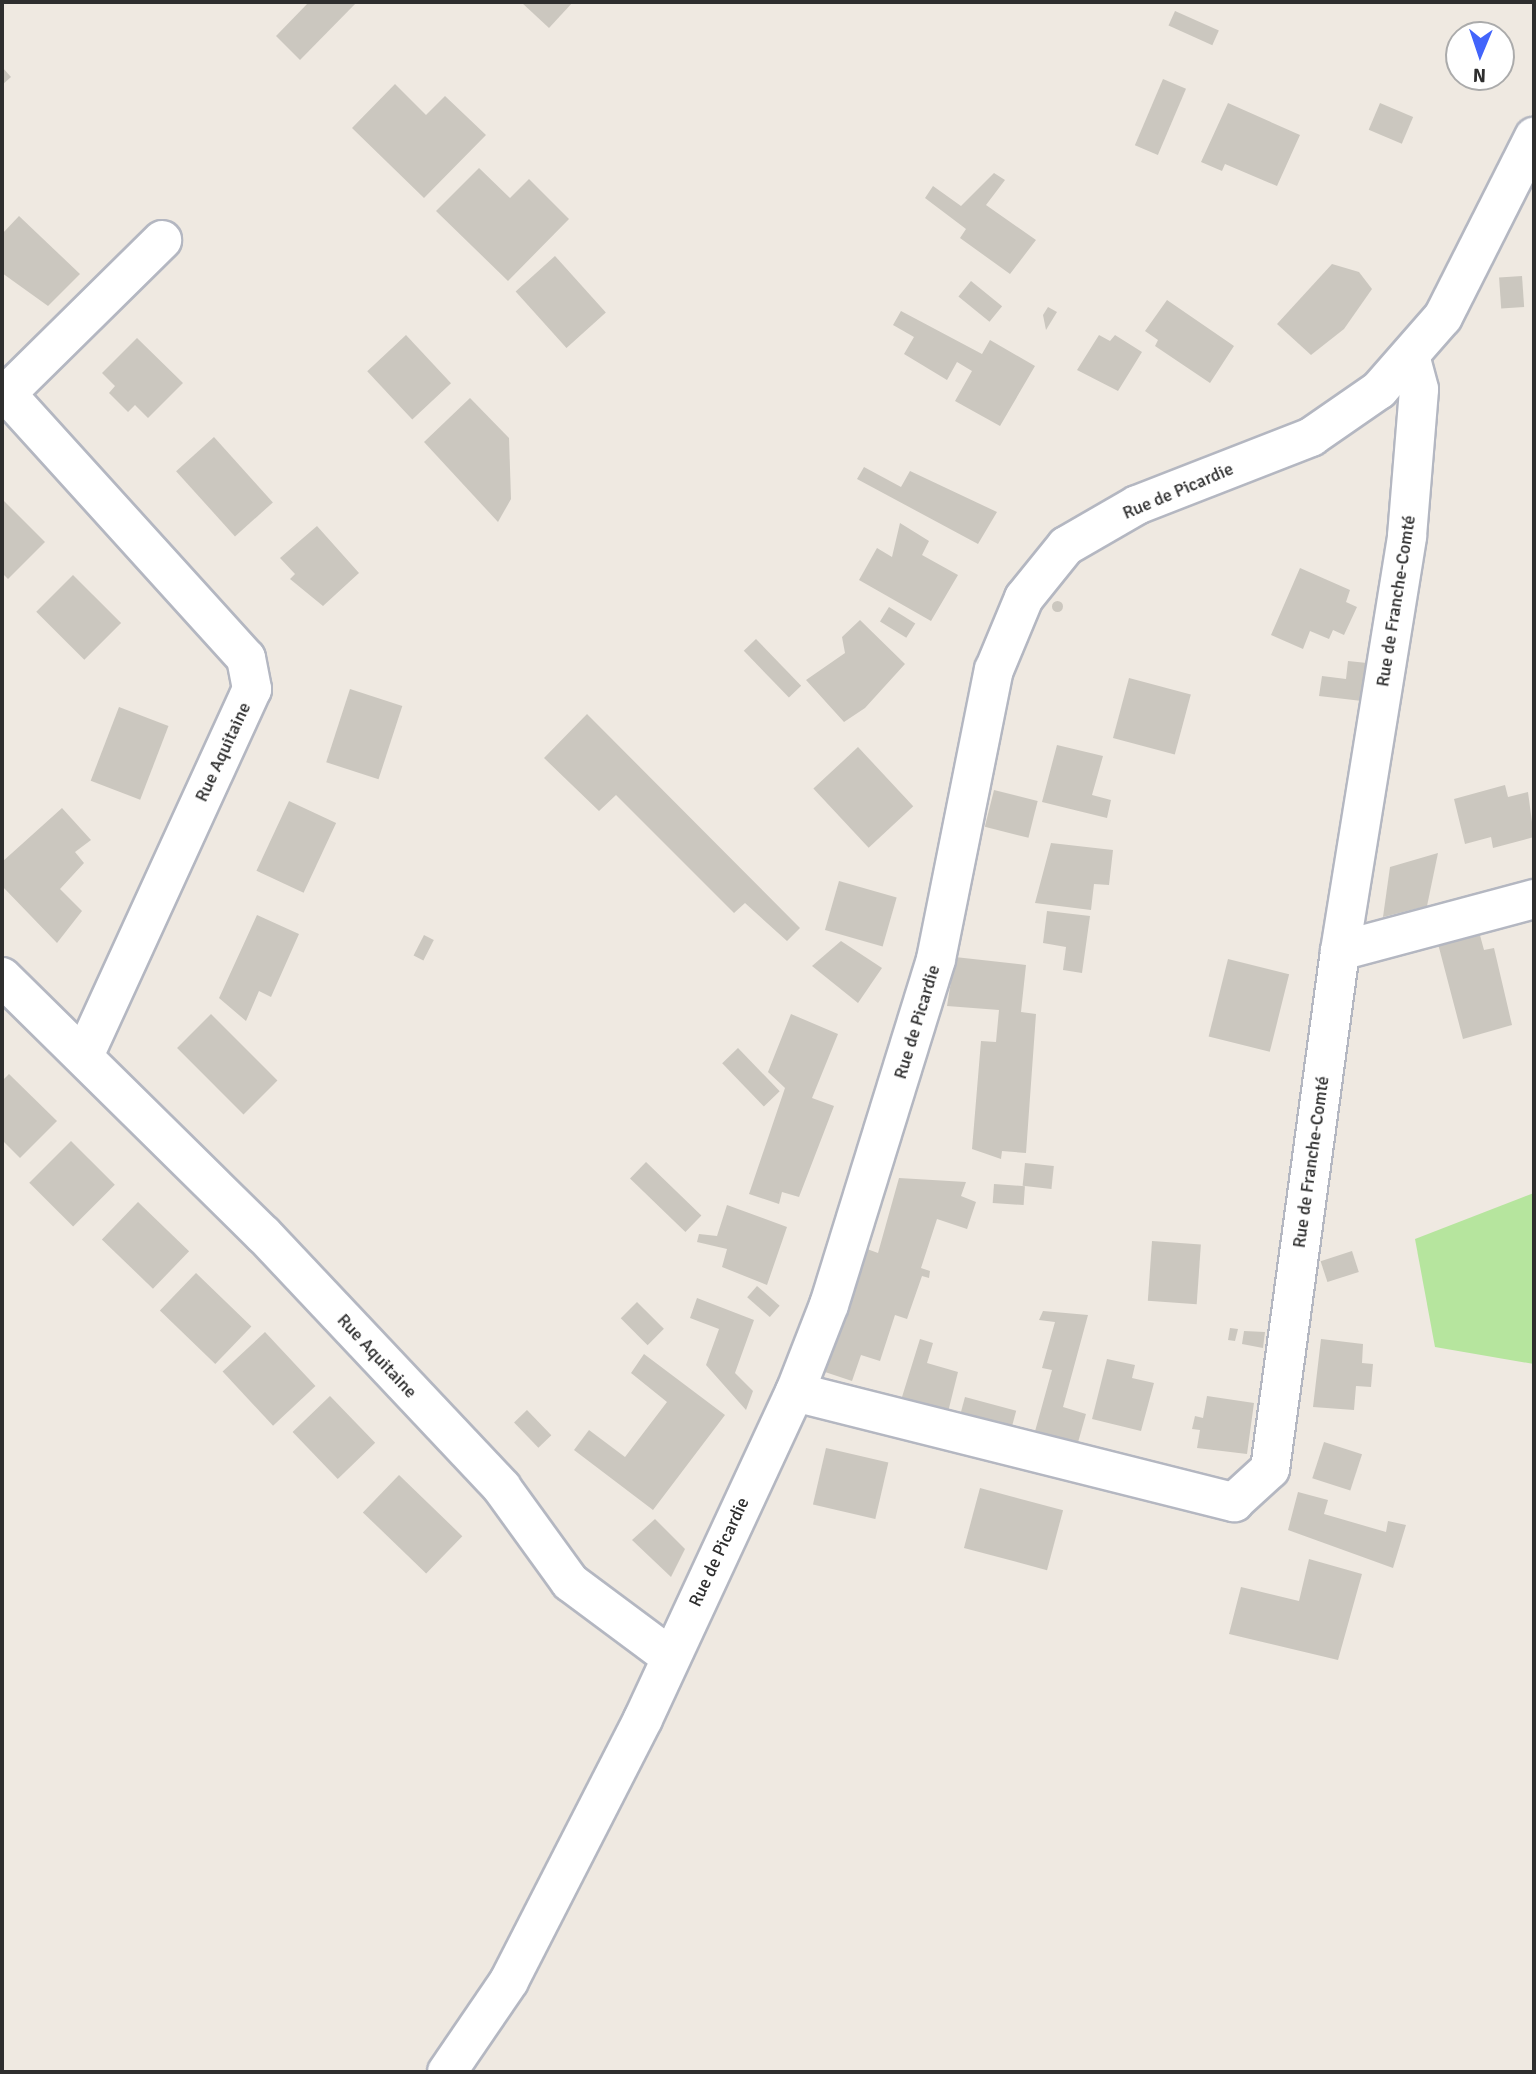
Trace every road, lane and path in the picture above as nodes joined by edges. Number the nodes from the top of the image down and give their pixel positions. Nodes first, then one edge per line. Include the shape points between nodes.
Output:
1 (1534, 137) edge
2 (162, 240) dead end
3 (1411, 360) junction
4 (3, 394) edge
5 (1534, 899) edge
6 (1340, 951) junction
7 (2, 977) edge
8 (85, 1054) junction
9 (795, 1392) junction
10 (668, 1655) junction
11 (447, 2072) edge

1 - 3 street, Rue de Picardie via 1443,317
2 - 4 street, Rue Aquitaine
3 - 6 street, Rue de Franche-Comté via 1419,389 1407,536
3 - 9 street, Rue de Picardie via 1311,437 1137,505 1066,546 1024,598 995,670 936,959 829,1305
4 - 8 street, Rue Aquitaine via 246,658 252,689
5 - 6 street
6 - 9 street, Rue de Franche-Comté via 1270,1469 1234,1502
7 - 8 street, Rue Aquitaine
8 - 10 street, Rue Aquitaine via 502,1488 570,1582
9 - 10 street, Rue de Picardie
10 - 11 street, Rue de Picardie via 643,1719 509,1981

